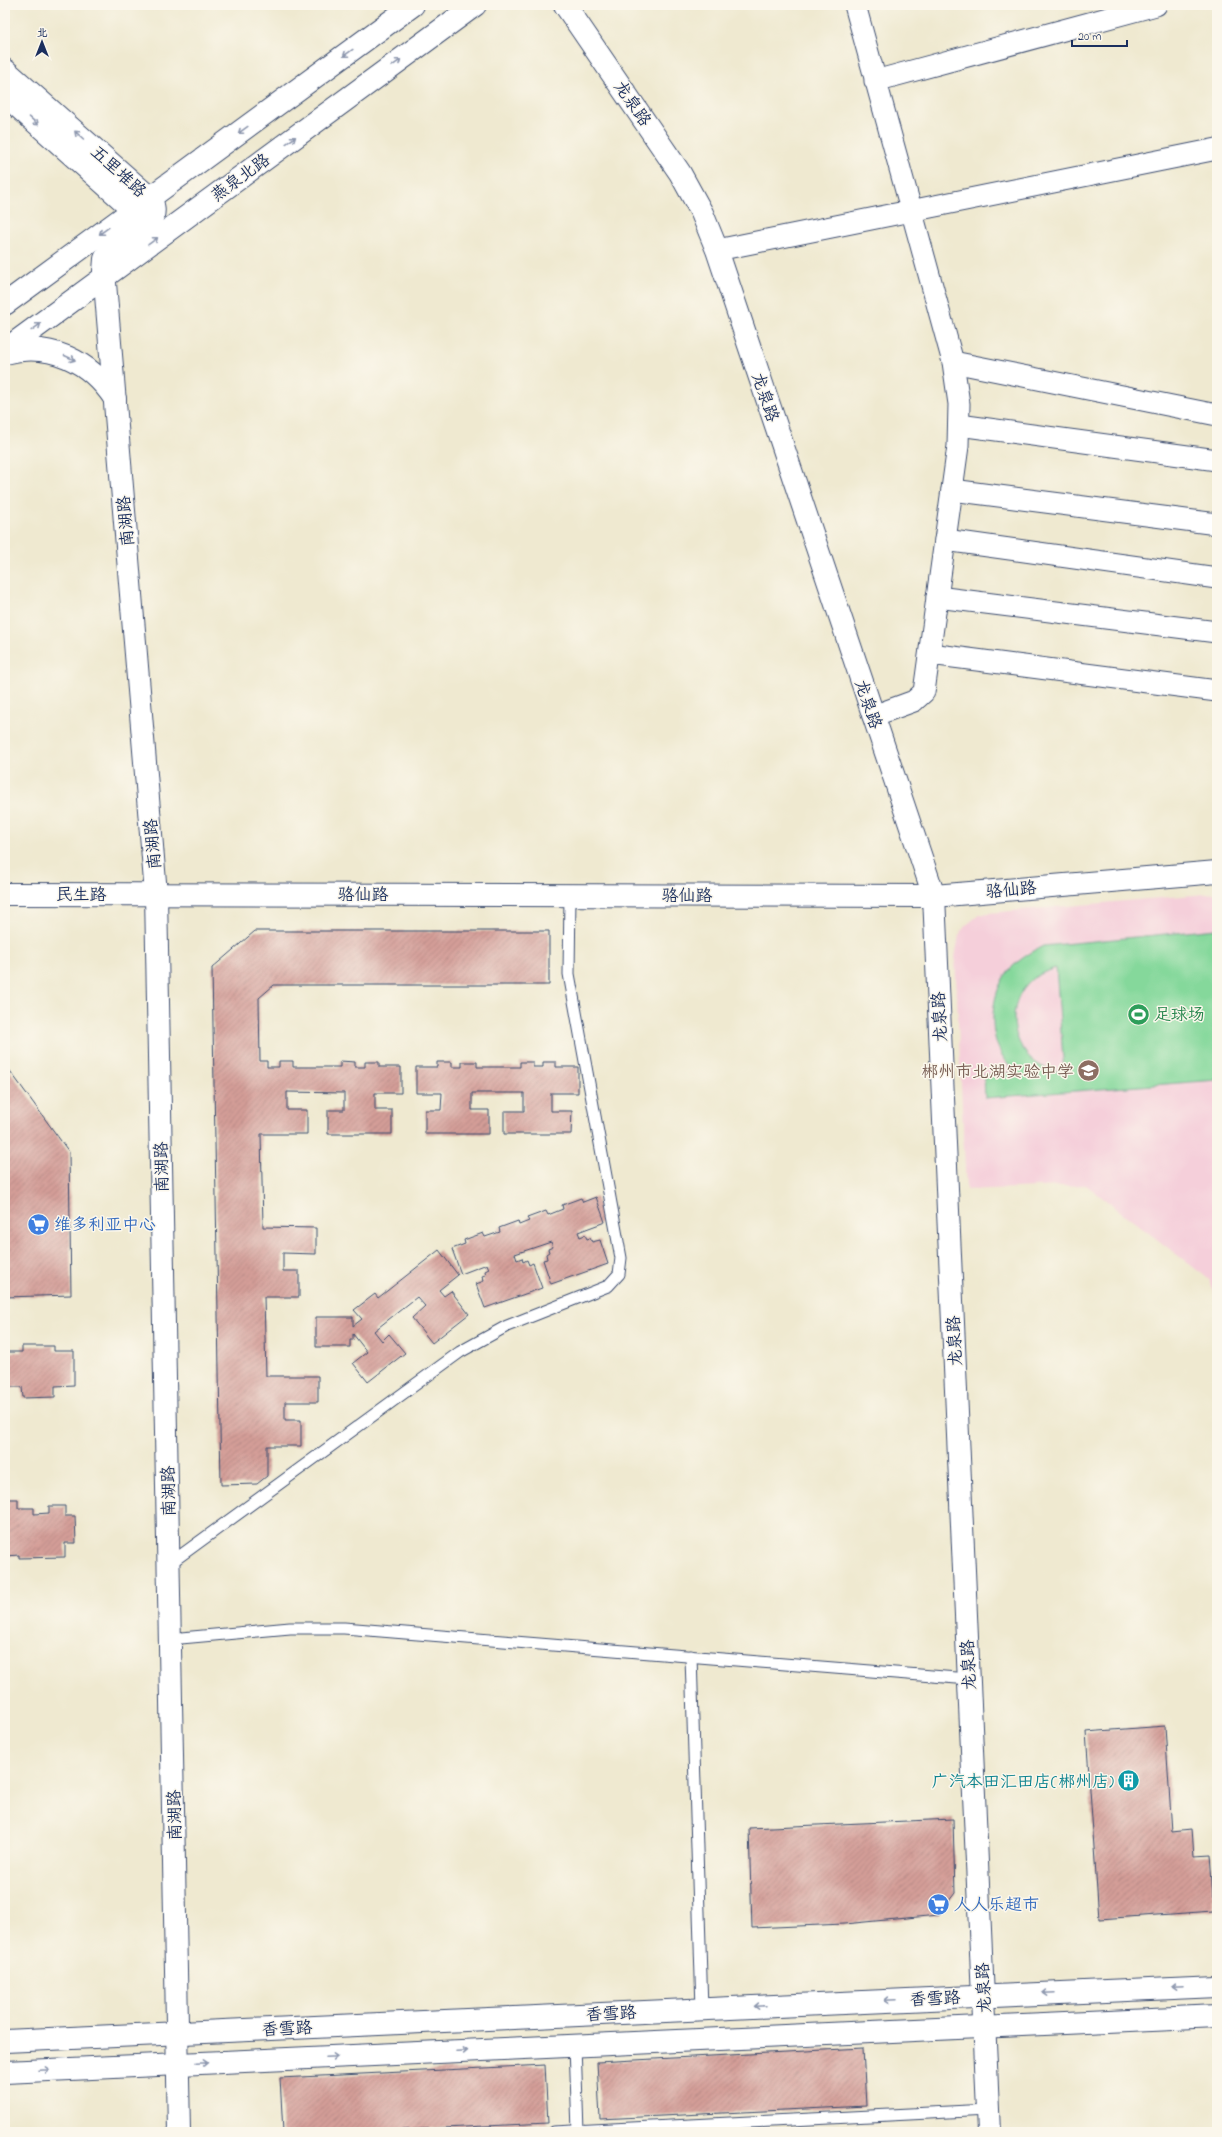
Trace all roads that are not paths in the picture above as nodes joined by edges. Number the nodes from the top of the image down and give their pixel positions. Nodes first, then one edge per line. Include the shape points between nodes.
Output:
1 (413, 5) edge
2 (475, 5) edge
3 (565, 5) edge
4 (855, 5) edge
5 (1156, 5) edge
6 (5, 70) edge
7 (875, 81) junction
8 (5, 95) edge
9 (1217, 149) edge
10 (142, 204) junction
11 (910, 211) junction
12 (717, 250) junction
13 (104, 277) junction
14 (5, 304) edge
15 (5, 351) edge
16 (953, 362) junction
17 (115, 399) junction
18 (1217, 415) edge
19 (959, 425) junction
20 (1217, 460) edge
21 (952, 490) junction
22 (1217, 524) edge
23 (945, 540) junction
24 (1217, 578) edge
25 (937, 597) junction
26 (1217, 632) edge
27 (930, 654) junction
28 (1217, 691) edge
29 (873, 716) junction
30 (1217, 872) edge
31 (5, 894) edge
32 (156, 894) junction
33 (570, 895) junction
34 (934, 896) junction
35 (169, 1564) junction
36 (170, 1639) junction
37 (691, 1656) junction
38 (969, 1679) junction
39 (1217, 1986) edge
40 (983, 1996) junction
41 (702, 2009) junction
42 (1217, 2016) edge
43 (985, 2027) junction
44 (178, 2033) junction
45 (5, 2041) edge
46 (575, 2046) junction
47 (179, 2064) junction
48 (5, 2072) edge
49 (988, 2110) junction
50 (578, 2131) junction
51 (179, 2132) edge
52 (553, 2132) edge
53 (990, 2132) edge

1 -> 10 main road
13 -> 2 main road, 燕泉北路
3 - 12 main road, 龙泉路 via 680,173 702,213
4 - 7 street
5 - 7 street
10 -> 6 main road, 五里堆路
7 - 11 street
8 -> 10 main road, 五里堆路
9 - 11 street
10 - 13 main road, 五里堆路 via 154,210 152,222 107,260
10 -> 14 main road
11 - 12 street
11 - 16 street
12 - 29 main road, 龙泉路
15 -> 13 main road, 燕泉北路
13 - 17 main road, 南湖路
15 -> 17 main road via 45,350 74,359 97,376
16 - 18 street
16 - 19 street
17 - 32 main road, 南湖路
19 - 20 street
19 - 21 street
21 - 22 street
21 - 23 street
23 - 24 street
23 - 25 street
25 - 26 street
25 - 27 street
27 - 28 street
27 - 29 street via 922,696
29 - 34 main road, 龙泉路
30 - 34 main road, 骆仙路
31 - 32 main road, 民生路
32 - 33 main road, 骆仙路
32 - 35 main road, 南湖路
33 - 34 main road, 骆仙路
33 - 35 lane via 569,974 621,1258 619,1274 608,1286 507,1326 460,1352
34 - 38 main road, 龙泉路
35 - 36 main road, 南湖路
36 - 37 lane via 330,1627
36 - 44 main road, 南湖路
37 - 38 lane
37 - 41 lane
38 - 40 main road, 龙泉路
39 -> 40 main road, 香雪路
40 -> 41 main road, 香雪路
40 - 43 main road, 龙泉路
41 - 44 main road, 香雪路
42 - 43 main road, 香雪路
43 - 46 main road, 香雪路
43 - 49 main road, 龙泉路
44 - 45 main road, 香雪路
44 - 47 main road, 南湖路
47 -> 46 main road, 香雪路
46 - 50 lane
48 -> 47 main road, 香雪路
47 - 51 main road, 南湖路
49 - 50 lane
49 - 53 main road, 龙泉路
50 - 52 lane

